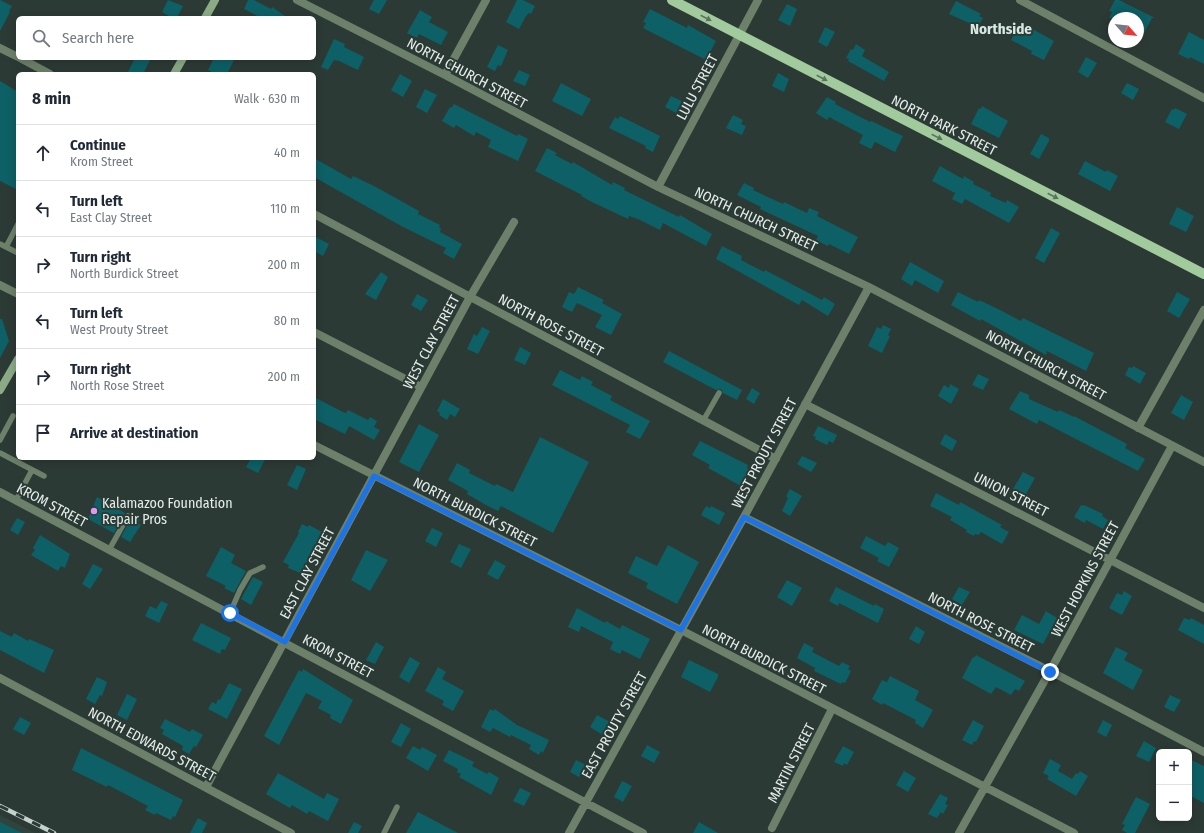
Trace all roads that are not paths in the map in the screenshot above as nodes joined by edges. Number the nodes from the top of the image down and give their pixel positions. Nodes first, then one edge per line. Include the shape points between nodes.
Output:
1 (215, 0) edge
2 (297, 0) edge
3 (486, 0) edge
4 (672, 0) edge
5 (758, 0) edge
6 (1020, 0) edge
7 (206, 16) edge
8 (739, 35) junction
9 (0, 48) edge
10 (16, 56) edge
11 (23, 60) edge
12 (182, 60) edge
13 (46, 72) edge
14 (175, 72) edge
15 (446, 75) junction
16 (1204, 98) edge
17 (658, 187) junction
18 (316, 215) edge
19 (514, 222) dead end
20 (16, 228) edge
21 (0, 244) edge
22 (6, 247) junction
23 (16, 252) edge
24 (1204, 274) edge
25 (0, 285) edge
26 (869, 287) junction
27 (16, 293) edge
28 (470, 297) junction
29 (1204, 310) edge
30 (316, 333) edge
31 (16, 362) edge
32 (421, 387) junction
33 (0, 390) edge
34 (719, 393) dead end
35 (805, 404) junction
36 (13, 416) dead end
37 (703, 420) junction
38 (1138, 428) junction
39 (0, 440) edge
40 (316, 446) edge
41 (1172, 446) junction
42 (0, 452) edge
43 (776, 459) junction
44 (1204, 462) edge
45 (32, 470) junction
46 (44, 476) dead end
47 (374, 476) junction
48 (0, 492) edge
49 (16, 500) junction
50 (128, 516) dead end
51 (744, 517) junction
52 (109, 550) junction
53 (1111, 560) junction
54 (263, 567) dead end
55 (1204, 608) edge
56 (230, 613) junction
57 (681, 630) junction
58 (285, 642) junction
59 (1050, 672) junction
60 (0, 678) edge
61 (832, 709) junction
62 (1204, 752) edge
63 (984, 786) junction
64 (206, 787) junction
65 (586, 802) junction
66 (397, 807) dead end
67 (772, 828) dead end
68 (291, 833) edge
69 (384, 833) edge
70 (569, 833) edge
71 (643, 833) edge
72 (959, 833) edge
73 (1074, 833) edge

1 - 7 street
2 - 15 street, NORTH CHURCH STREET
3 - 15 street
4 -> 8 main road, NORTH PARK STREET
5 - 8 street, LULU STREET
6 - 16 street
8 - 17 street, LULU STREET
8 -> 24 main road, NORTH PARK STREET
9 - 10 street
11 - 13 street
12 - 14 street
15 - 17 street, NORTH CHURCH STREET
17 - 26 street, NORTH CHURCH STREET
18 - 28 street, NORTH ROSE STREET
19 - 28 street, WEST CLAY STREET
20 - 22 lane
21 - 22 lane
22 - 23 lane
25 - 27 street
26 - 35 street, WEST PROUTY STREET
26 - 38 street, NORTH CHURCH STREET
28 - 32 street, WEST CLAY STREET
28 - 37 street, NORTH ROSE STREET
29 - 38 street
30 - 32 street
31 - 33 street
32 - 47 street, WEST CLAY STREET
34 - 37 lane
35 - 43 street, WEST PROUTY STREET
35 - 53 street, UNION STREET
36 - 39 lane
37 - 43 street, NORTH ROSE STREET
38 - 41 street, NORTH CHURCH STREET
40 - 47 street, NORTH BURDICK STREET
41 - 44 street, NORTH CHURCH STREET
41 - 53 street, WEST HOPKINS STREET
42 - 45 lane
43 - 51 street, WEST PROUTY STREET
45 - 46 lane
45 - 49 lane
47 - 57 street, NORTH BURDICK STREET
47 - 58 street, EAST CLAY STREET
48 - 49 street, KROM STREET
49 - 52 street, KROM STREET
50 - 52 lane
51 - 57 street, WEST PROUTY STREET
51 - 59 street, NORTH ROSE STREET
52 - 56 street, KROM STREET
53 - 55 street, UNION STREET
53 - 59 street, WEST HOPKINS STREET
54 - 56 lane via 250,573
56 - 58 street, KROM STREET
57 - 61 street, NORTH BURDICK STREET
57 - 65 street, EAST PROUTY STREET
58 - 64 street, EAST CLAY STREET
58 - 65 street, KROM STREET
59 - 62 street, NORTH ROSE STREET
59 - 63 street, WEST HOPKINS STREET
60 - 64 street, NORTH EDWARDS STREET
61 - 63 street, NORTH BURDICK STREET
61 - 67 street, MARTIN STREET
63 - 72 street, WEST HOPKINS STREET
63 - 73 street, NORTH BURDICK STREET
64 - 68 street, NORTH EDWARDS STREET
65 - 70 street, EAST PROUTY STREET
65 - 71 street, KROM STREET
66 - 69 lane

